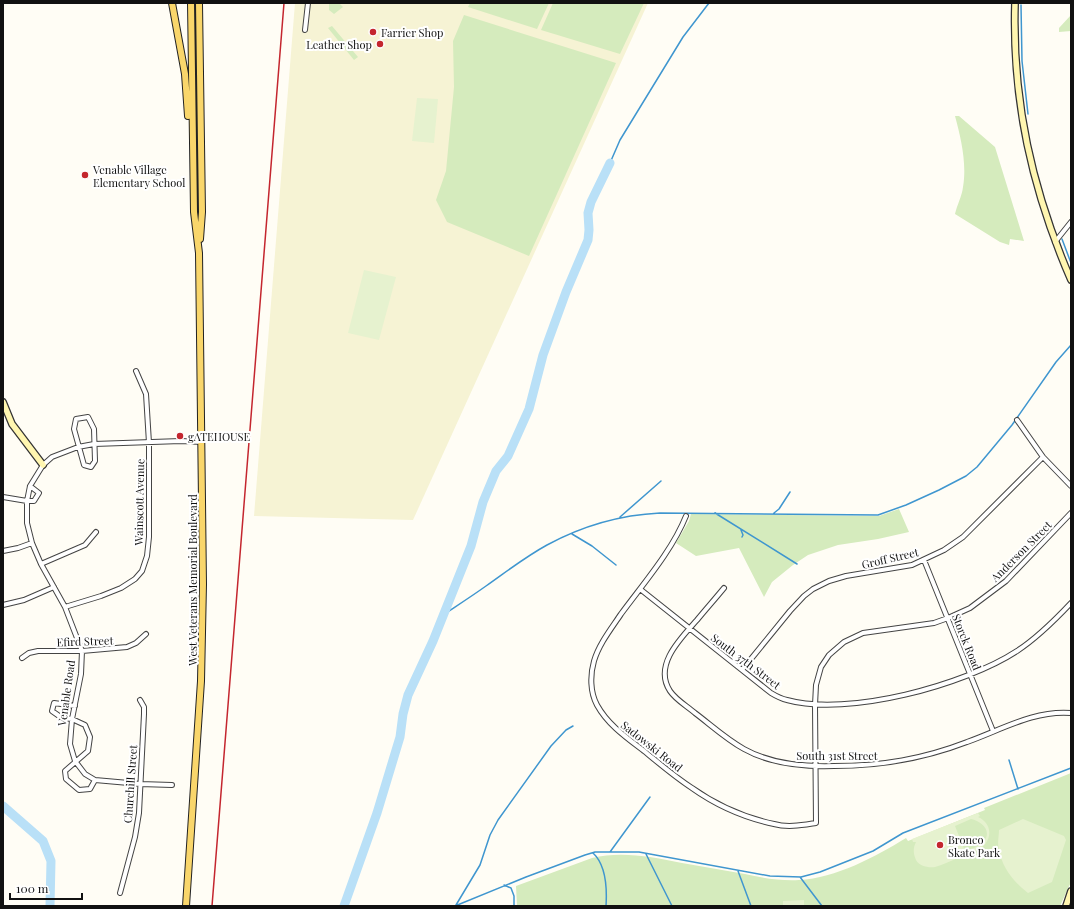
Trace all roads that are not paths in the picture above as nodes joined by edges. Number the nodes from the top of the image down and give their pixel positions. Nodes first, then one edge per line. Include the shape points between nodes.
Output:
1 (172, 3) edge
2 (191, 3) edge
3 (199, 3) edge
4 (308, 3) edge
5 (1015, 3) edge
6 (305, 30) dead end
7 (192, 156) junction
8 (1071, 222) edge
9 (1055, 242) junction
10 (199, 253) junction
11 (1071, 280) edge
12 (136, 371) dead end
13 (3, 402) edge
14 (1017, 420) dead end
15 (202, 442) junction
16 (149, 443) junction
17 (94, 444) junction
18 (78, 447) junction
19 (1043, 457) junction
20 (43, 465) junction
21 (30, 486) junction
22 (1071, 486) edge
23 (3, 497) edge
24 (26, 501) junction
25 (1071, 513) edge
26 (686, 516) dead end
27 (96, 532) dead end
28 (32, 543) junction
29 (3, 551) edge
30 (924, 560) junction
31 (41, 564) junction
32 (54, 587) junction
33 (724, 588) dead end
34 (640, 589) junction
35 (1071, 603) edge
36 (3, 605) edge
37 (65, 607) junction
38 (948, 618) junction
39 (689, 629) junction
40 (146, 634) dead end
41 (82, 651) junction
42 (22, 658) dead end
43 (742, 670) junction
44 (971, 675) junction
45 (140, 700) dead end
46 (815, 705) junction
47 (74, 706) junction
48 (1071, 713) edge
49 (72, 719) junction
50 (993, 731) junction
51 (75, 762) junction
52 (815, 766) junction
53 (95, 780) junction
54 (140, 784) junction
55 (172, 784) dead end
56 (816, 823) joint
57 (1071, 891) edge
58 (120, 893) dead end
59 (186, 906) edge
60 (1066, 906) edge

1 - 7 main road via 184,74
2 - 7 main road, West Veterans Memorial Boulevard
3 - 10 main road, West Veterans Memorial Boulevard via 202,212
4 - 6 street
5 - 9 street via 1016,71 1023,122 1033,173
7 - 10 main road, West Veterans Memorial Boulevard via 194,212
8 - 9 street
9 - 11 street
10 - 15 main road, West Veterans Memorial Boulevard
12 - 16 street, Wainscott Avenue via 146,394
13 - 20 street via 12,424
14 - 19 street
15 - 16 street, Venable Road
15 - 59 main road, West Veterans Memorial Boulevard via 201,681
16 - 17 street, Venable Road
16 - 37 street, Wainscott Avenue via 149,537 142,571 136,579 121,588
17 - 18 street, Venable Road
17 - 18 street via 95,461 91,467 84,465
17 - 18 street via 94,429 88,416 76,419 74,429
18 - 20 street, Venable Road via 52,457
19 - 22 street
19 - 30 street, Groff Street via 962,537
20 - 21 street, Venable Road
21 - 24 street, Venable Road
21 - 24 street via 39,493 34,501
23 - 24 street
24 - 28 street, Venable Road via 27,523
25 - 38 street, Anderson Street via 1006,581 970,608
26 - 34 street, Sadowski Road via 668,550
27 - 31 street via 85,545
28 - 29 street
28 - 31 street, Venable Road
30 - 38 street, Storck Road
30 - 43 street, Groff Street via 912,565 829,581 813,589 790,611
31 - 32 street, Venable Road
32 - 36 street via 24,600
32 - 37 street, Venable Road
33 - 39 street, South 31st Street
34 - 39 street, South 37th Street
34 - 56 street, Sadowski Road via 604,640 594,661 593,696 606,718 614,728 693,789 718,804 776,825
35 - 44 street, South 37th Street via 1026,645
37 - 41 street, Venable Road
38 - 44 street, Storck Road
38 - 46 street, Anderson Street via 934,623 863,633 844,642 821,668 816,685
39 - 43 street, South 37th Street
39 - 52 street, South 31st Street via 666,664 665,673 670,691 744,749 778,762
40 - 41 street, Efird Street via 127,647
41 - 42 street, Efird Street via 38,651
41 - 47 street, Venable Road via 81,674
43 - 46 street, South 37th Street via 771,693 786,700
44 - 46 street, South 37th Street via 917,692 876,700 852,704
44 - 50 street, Storck Road
45 - 54 street, Churchill Street via 144,707
46 - 52 street, Anderson Street
47 - 49 street, Venable Road
47 - 49 street via 54,703 52,711 62,718
48 - 50 street, South 31st Street via 1036,716
49 - 51 street, Venable Road via 70,744
49 - 51 street via 85,724 90,737 88,751
50 - 52 street, South 31st Street via 967,742 896,762 859,766
51 - 53 street, Venable Road via 85,774
51 - 53 street via 65,771 66,779 79,790 90,789
52 - 56 street, Anderson Street
53 - 54 street
54 - 55 street
54 - 58 street, Churchill Street via 135,837
57 - 60 street

